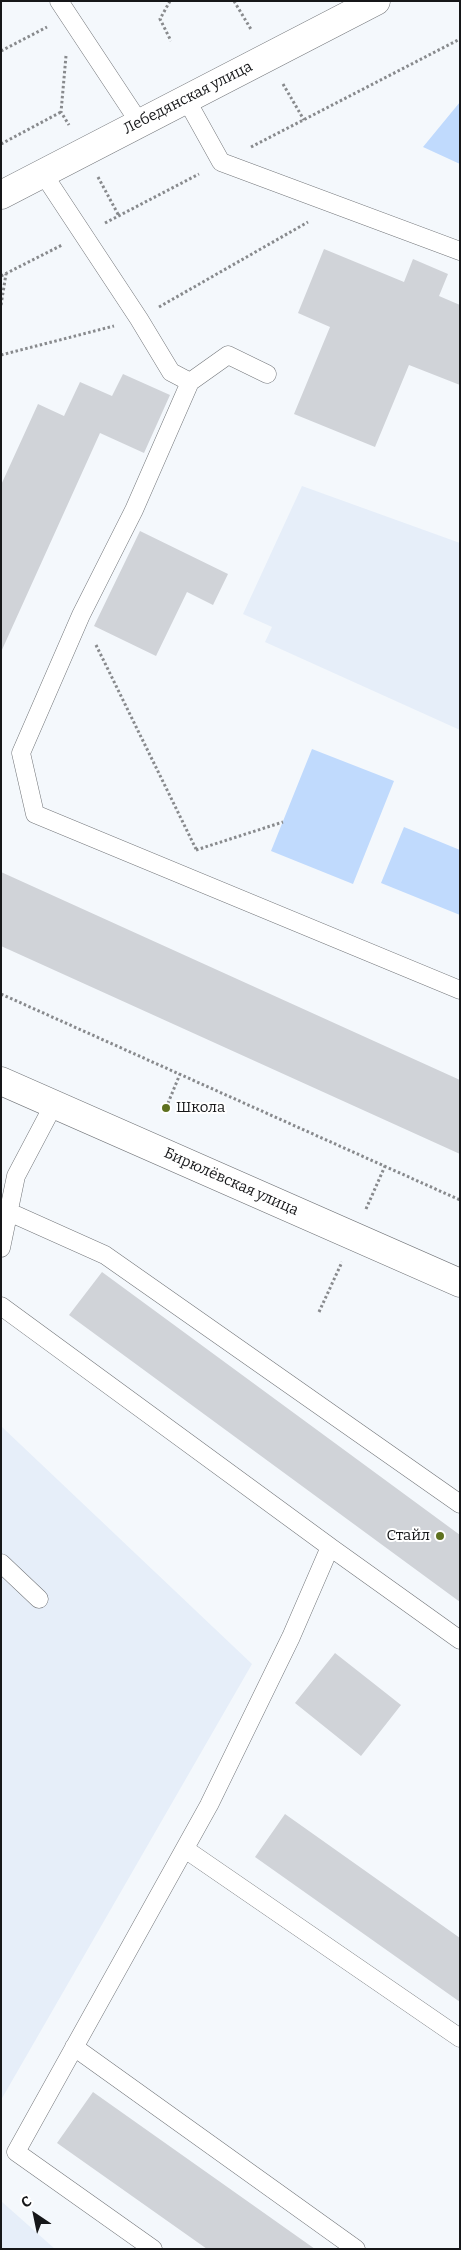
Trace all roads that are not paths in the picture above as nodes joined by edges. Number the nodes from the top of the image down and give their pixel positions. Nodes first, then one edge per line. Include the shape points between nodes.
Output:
1 (59, 1) edge
2 (376, 1) edge
3 (186, 99) junction
4 (139, 122) junction
5 (42, 172) junction
6 (1, 195) edge
7 (460, 251) edge
8 (267, 374) dead end
9 (190, 382) junction
10 (460, 990) edge
11 (1, 1081) edge
12 (54, 1104) junction
13 (9, 1212) junction
14 (1, 1248) edge
15 (460, 1283) edge
16 (1, 1306) edge
17 (460, 1504) edge
18 (330, 1547) junction
19 (1, 1563) edge
20 (39, 1599) dead end
21 (460, 1640) edge
22 (185, 1849) junction
23 (460, 2038) edge
24 (74, 2047) junction
25 (153, 2249) edge
26 (356, 2249) edge

1 - 4 lane
2 - 3 street, Лебедянская улица
3 - 4 street, Лебедянская улица
3 - 7 lane via 221,162
4 - 5 street, Лебедянская улица
5 - 6 street, Лебедянская улица
5 - 9 lane via 170,372
8 - 9 lane via 228,355
9 - 10 lane via 134,510 81,615 21,753 35,814
11 - 12 street, Бирюлёвская улица
12 - 13 lane via 16,1176
12 - 15 street, Бирюлёвская улица
13 - 14 lane
13 - 17 lane via 105,1255
16 - 18 lane
18 - 21 lane
18 - 22 lane via 287,1646
19 - 20 lane
22 - 23 lane
22 - 24 lane
24 - 25 lane via 16,2152
24 - 26 lane

